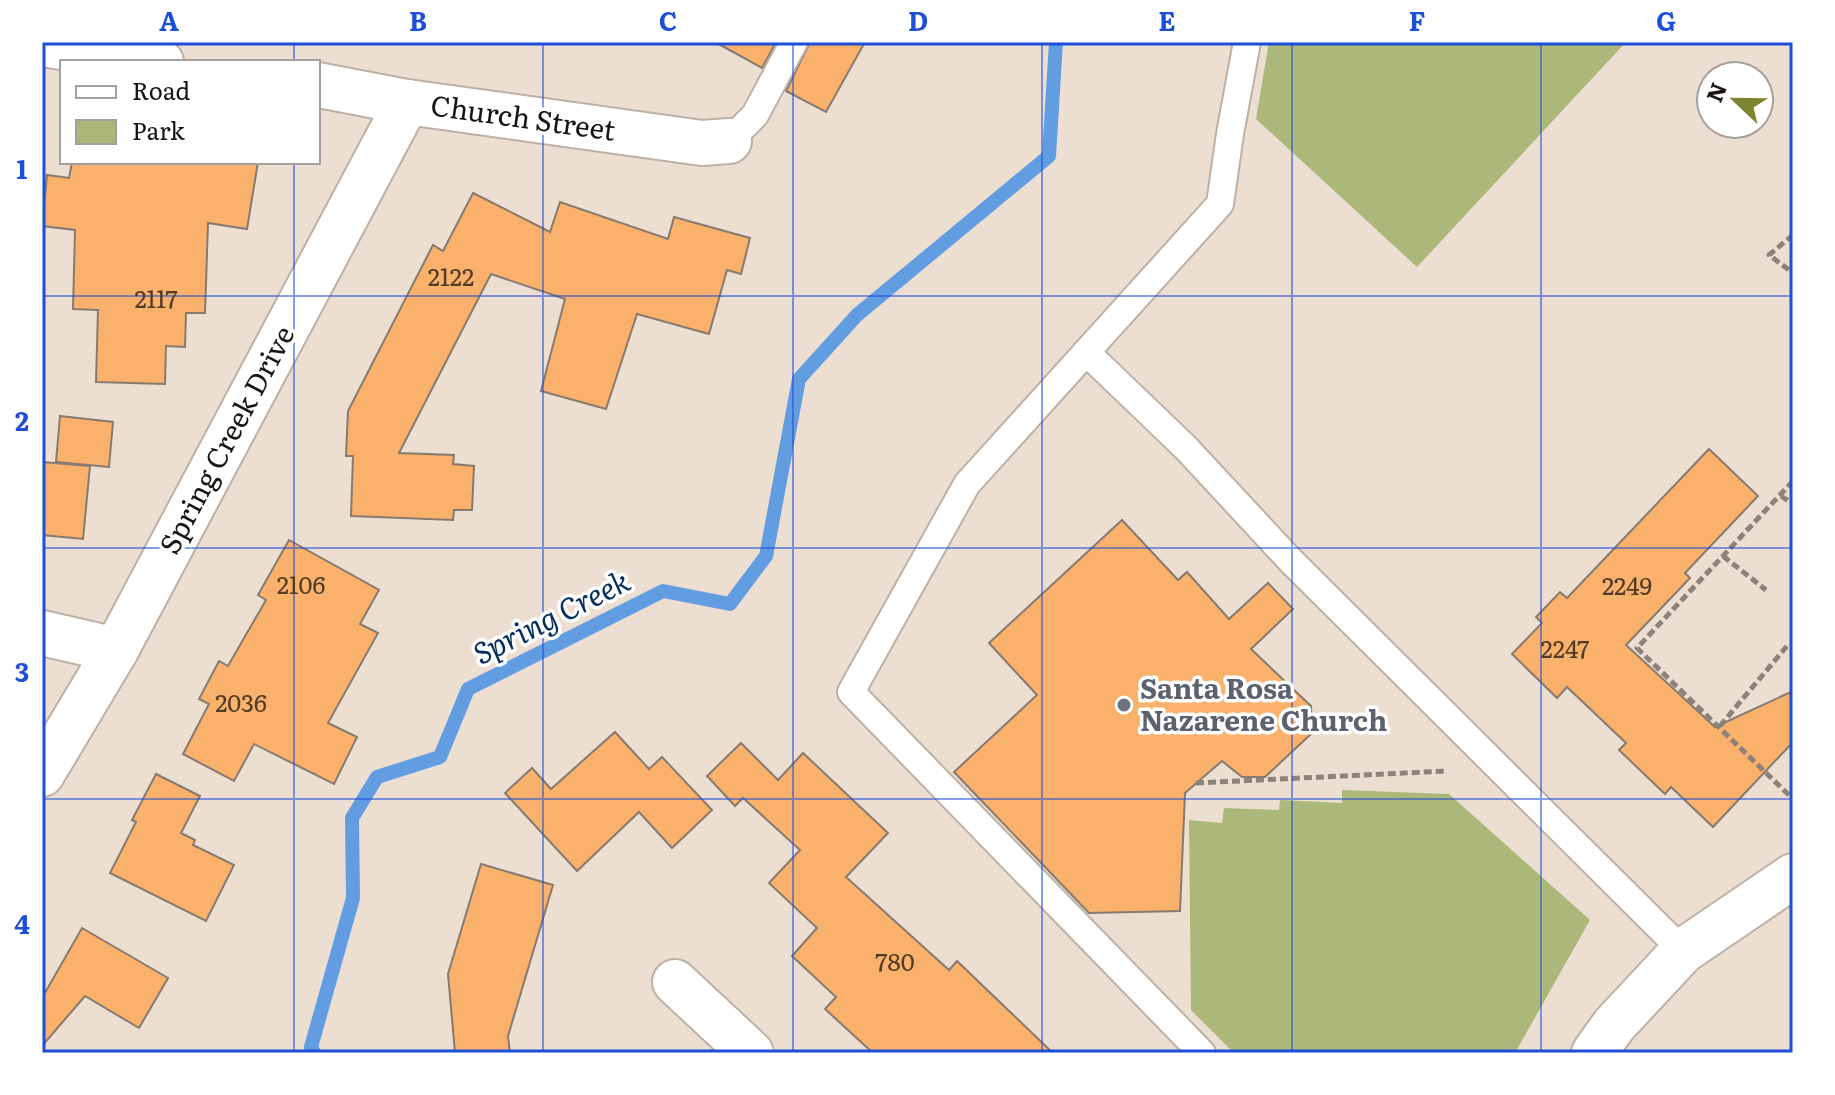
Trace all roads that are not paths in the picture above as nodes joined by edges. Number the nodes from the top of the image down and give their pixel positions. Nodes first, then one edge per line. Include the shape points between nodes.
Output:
1 (794, 42) edge
2 (1247, 42) edge
3 (42, 44) edge
4 (148, 60) edge
5 (320, 85) edge
6 (407, 102) junction
7 (729, 141) joint
8 (1086, 352) junction
9 (42, 633) edge
10 (116, 650) junction
11 (42, 774) edge
12 (1793, 876) edge
13 (1683, 951) junction
14 (675, 982) dead end
15 (751, 1053) edge
16 (1202, 1053) edge
17 (1594, 1053) edge

1 - 7 lane via 755,115
2 - 8 lane via 1220,204
3 - 4 street
5 - 6 street, Church Street
6 - 7 street, Church Street via 702,143
6 - 10 street, Spring Creek Drive
8 - 13 lane
8 - 16 lane via 967,484 851,692
9 - 10 street
10 - 11 street, Spring Creek Drive
12 - 13 street
13 - 17 street
14 - 15 street

